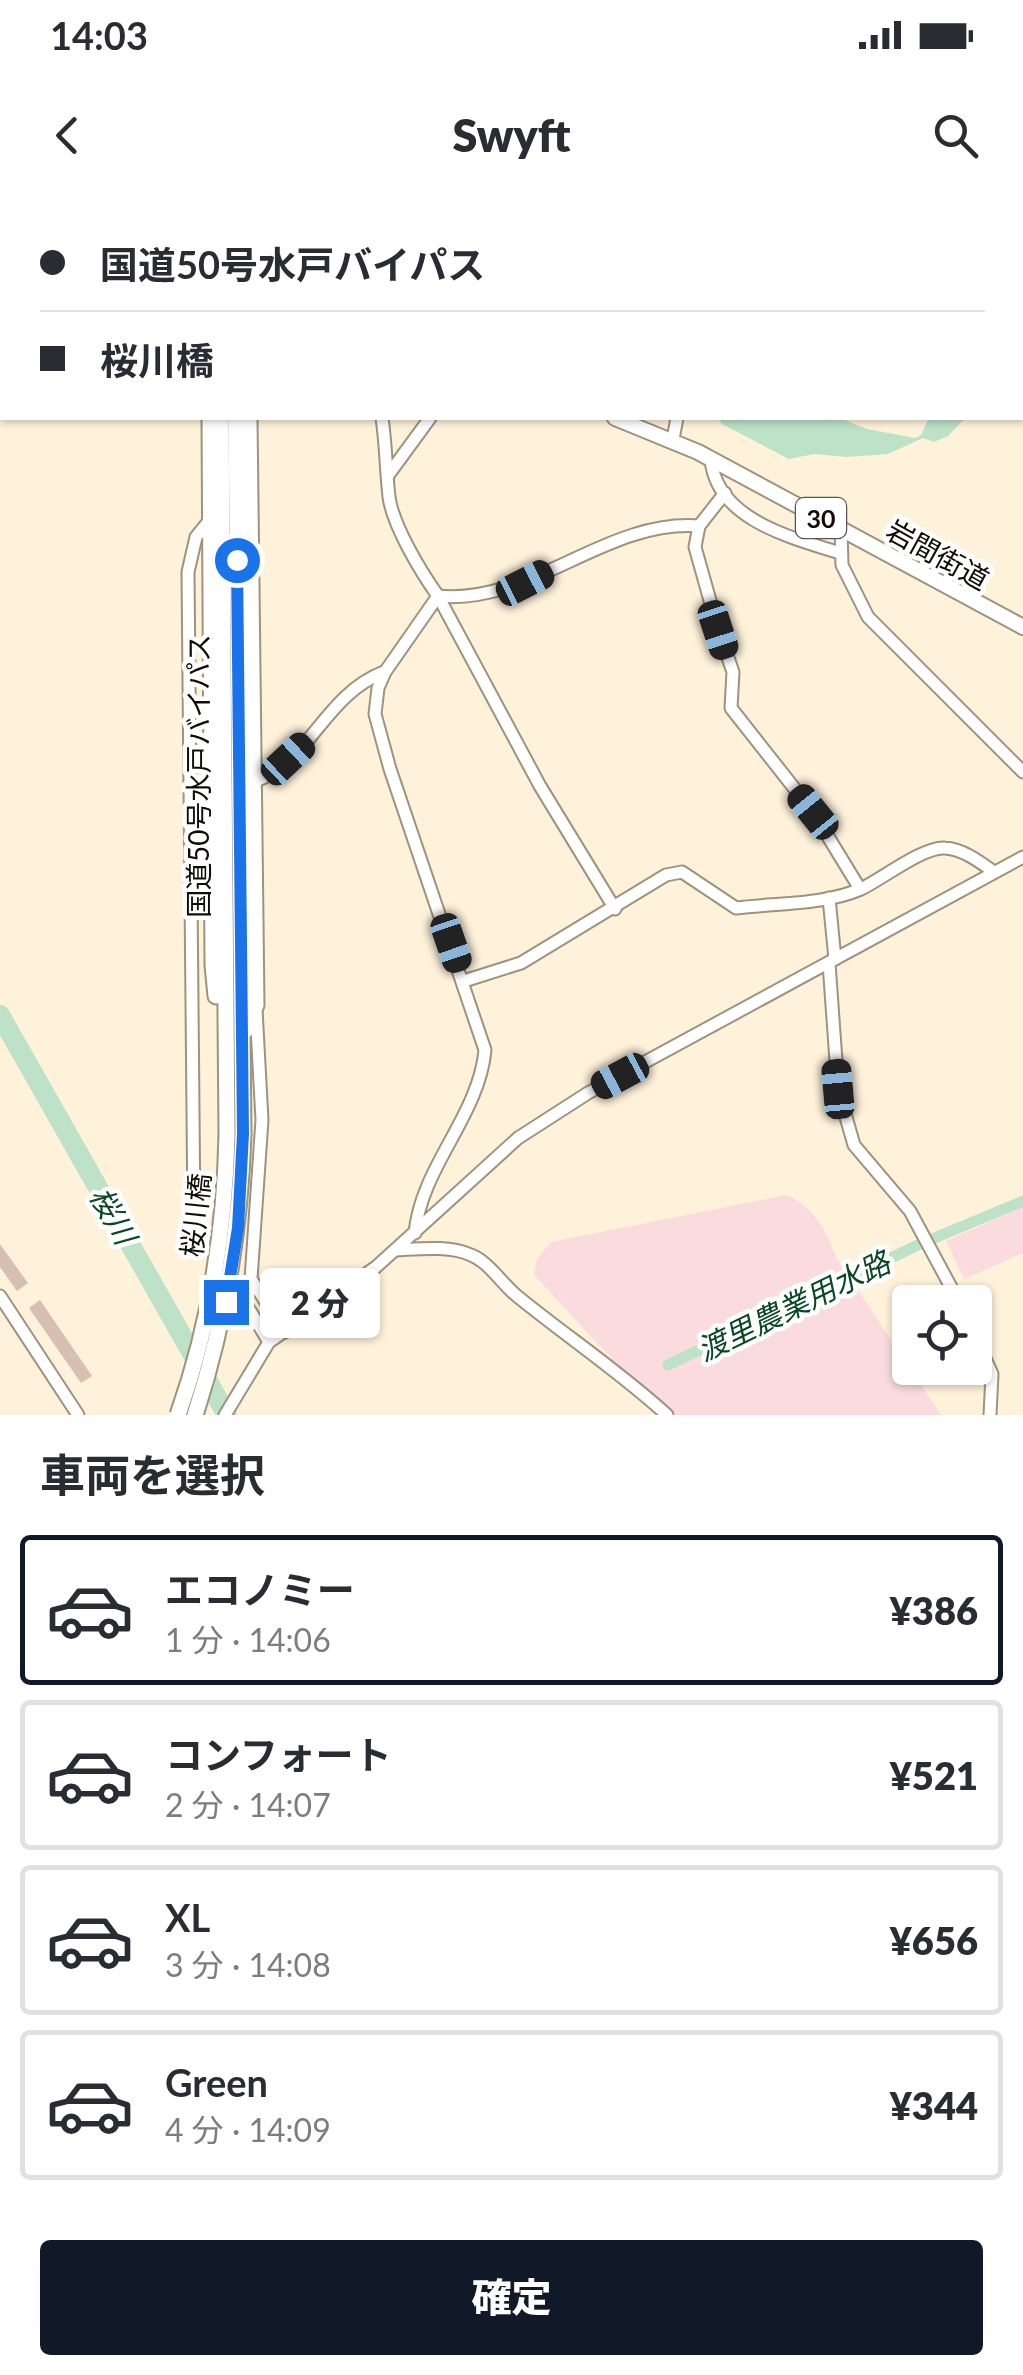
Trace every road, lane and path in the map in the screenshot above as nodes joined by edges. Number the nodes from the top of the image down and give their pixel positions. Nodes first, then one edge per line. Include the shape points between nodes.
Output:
1 (210, 420) edge
2 (221, 420) edge
3 (236, 420) edge
4 (249, 420) edge
5 (382, 420) edge
6 (429, 420) edge
7 (620, 420) edge
8 (677, 420) edge
9 (673, 439) junction
10 (711, 459) junction
11 (389, 474) junction
12 (725, 493) junction
13 (208, 521) junction
14 (699, 526) junction
15 (841, 529) junction
16 (840, 553) junction
17 (438, 596) junction
18 (1023, 627) edge
19 (384, 672) junction
20 (230, 702) junction
21 (1023, 772) edge
22 (253, 782) junction
23 (1023, 857) edge
24 (994, 872) junction
25 (860, 889) junction
26 (829, 898) junction
27 (614, 909) junction
28 (832, 961) junction
29 (464, 980) junction
30 (256, 1005) junction
31 (242, 1043) junction
32 (224, 1050) junction
33 (235, 1134) junction
34 (414, 1233) junction
35 (395, 1250) junction
36 (949, 1285) edge
37 (0, 1296) edge
38 (285, 1332) junction
39 (269, 1342) junction
40 (991, 1385) edge
41 (78, 1415) edge
42 (178, 1415) edge
43 (195, 1415) edge
44 (225, 1415) edge
45 (667, 1415) edge
46 (990, 1415) edge

1 - 13 highway
2 - 20 highway, 国道50号水戸バイパス
3 - 20 highway, 国道50号水戸バイパス
4 - 22 highway
5 - 11 street
6 - 11 street
7 - 9 main road, 岩間街道 / 30
8 - 9 street
9 - 10 main road, 岩間街道 / 30
10 - 12 street
10 - 15 main road, 岩間街道 / 30
11 - 17 street via 397,520
12 - 14 street
12 - 16 street via 763,526
13 - 32 highway via 213,965
13 - 39 street via 196,537 188,572 194,1219
14 - 17 street via 626,538 495,593
14 - 25 street via 696,548 733,672 731,708 813,812
15 - 16 street
15 - 18 main road, 岩間街道 / 30
16 - 21 street via 868,616
17 - 19 street
17 - 27 street
19 - 22 street via 351,689 307,742 269,777
19 - 29 street via 376,702 380,736
20 - 31 highway, 国道50号水戸バイパス
20 - 32 highway, 国道50号水戸バイパス
22 - 30 highway
23 - 24 street
24 - 25 street via 943,847
24 - 28 street
25 - 26 street
26 - 27 street via 736,908 682,872 666,875
26 - 28 street
27 - 29 street via 521,964
28 - 34 street via 551,1116
28 - 36 street via 838,1089 854,1145 910,1211
29 - 34 street via 484,1064
30 - 31 highway
30 - 38 street via 262,1120 251,1278
31 - 33 highway, 国道50号水戸バイパス
32 - 33 highway, 国道50号水戸バイパス
33 - 42 highway, 桜川橋, bridge via 216,1263
33 - 43 highway, 桜川橋, bridge via 232,1267
34 - 35 street
35 - 38 street
35 - 45 street via 460,1251 481,1260
37 - 41 street
38 - 39 street
39 - 44 street
40 - 46 street

